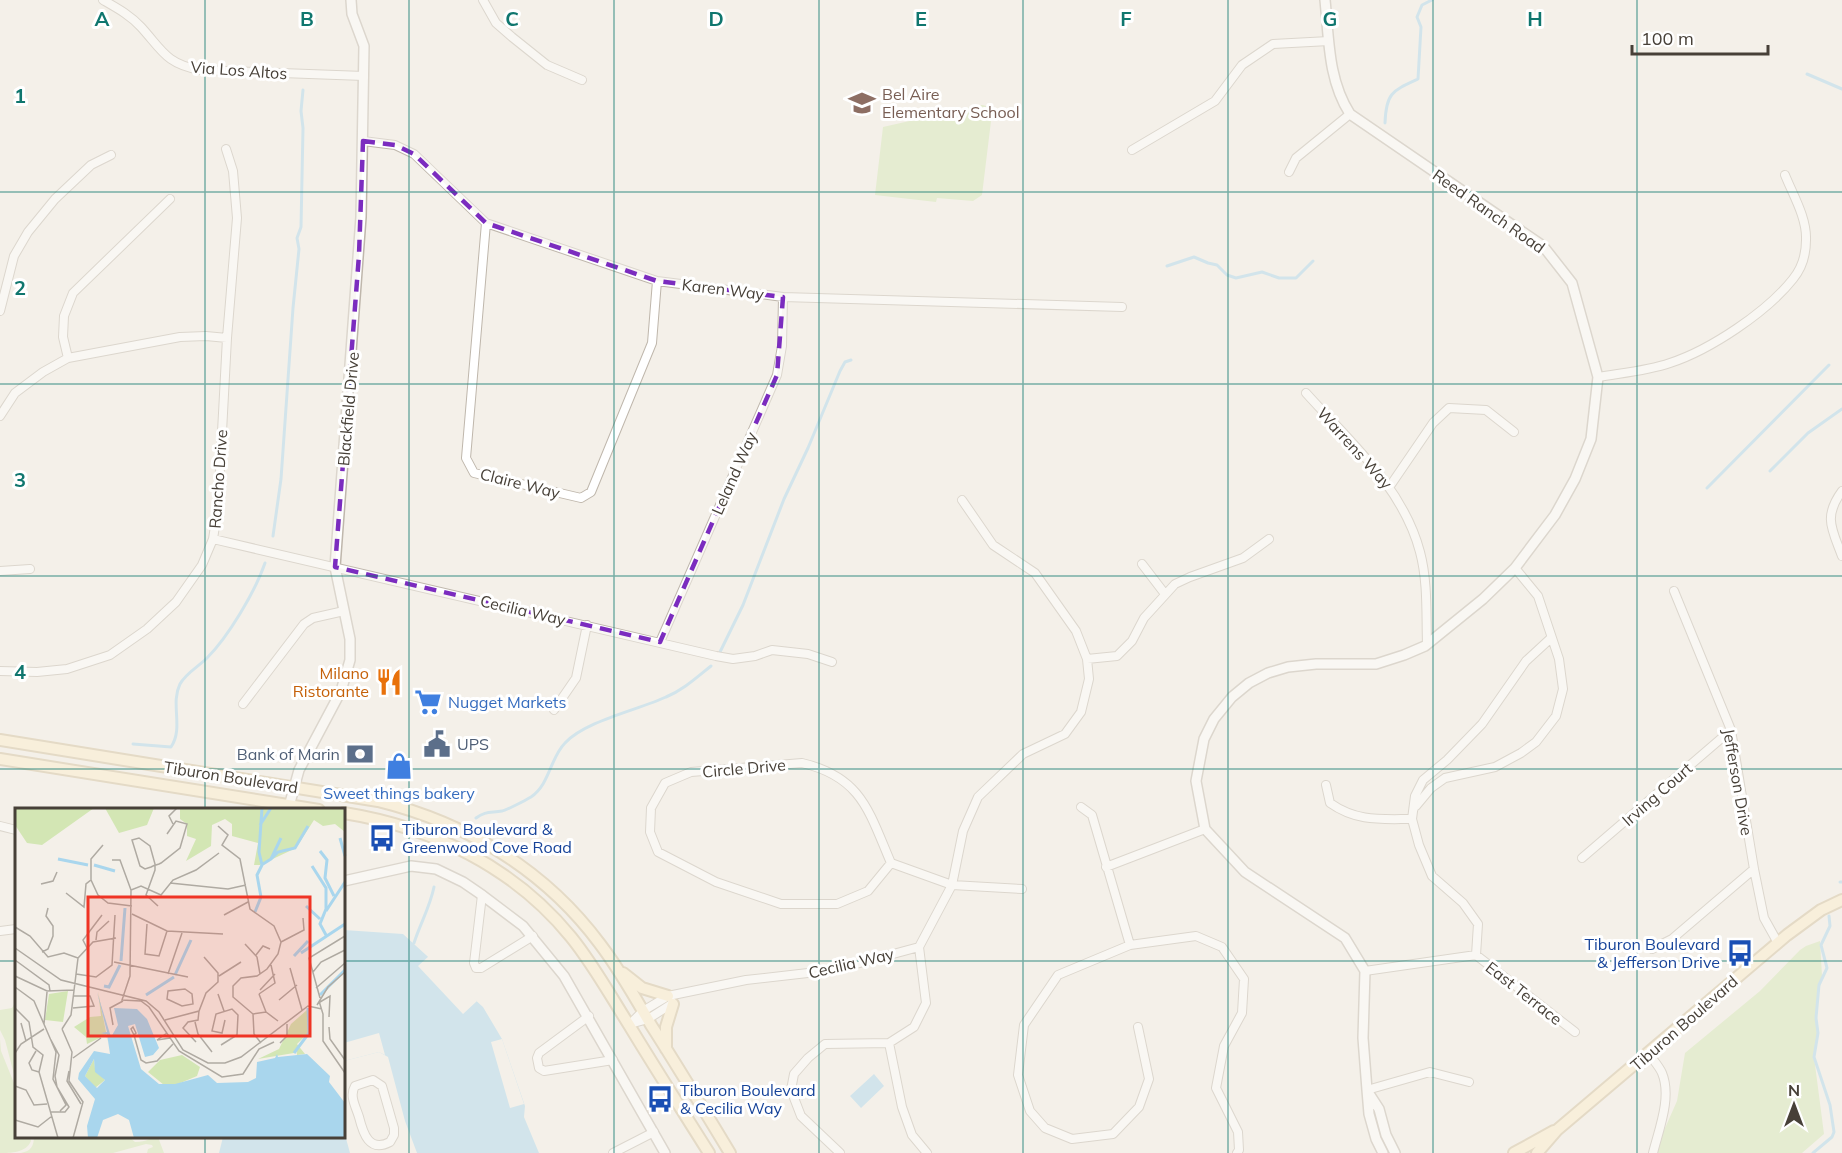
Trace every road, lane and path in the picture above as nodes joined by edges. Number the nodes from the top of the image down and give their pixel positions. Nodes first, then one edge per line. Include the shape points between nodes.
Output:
1 (103, 0) edge
2 (351, 0) edge
3 (483, 0) edge
4 (1326, 0) edge
5 (1329, 41) junction
6 (364, 76) junction
7 (582, 80) dead end
8 (1350, 114) junction
9 (363, 141) junction
10 (226, 149) dead end
11 (1132, 150) dead end
12 (111, 155) dead end
13 (1289, 172) dead end
14 (1785, 175) dead end
15 (170, 199) dead end
16 (486, 223) junction
17 (657, 281) junction
18 (783, 297) junction
19 (1122, 307) dead end
20 (0, 311) edge
21 (227, 339) junction
22 (68, 358) junction
23 (1598, 377) junction
24 (1306, 393) dead end
25 (0, 416) edge
26 (1514, 432) dead end
27 (1390, 486) junction
28 (1842, 491) edge
29 (962, 500) dead end
30 (213, 539) junction
31 (1269, 539) dead end
32 (1842, 556) edge
33 (1142, 564) dead end
34 (335, 567) junction
35 (1515, 568) junction
36 (30, 569) dead end
37 (0, 571) edge
38 (1674, 591) dead end
39 (1165, 594) junction
40 (344, 611) junction
41 (587, 625) junction
42 (1551, 638) junction
43 (660, 642) junction
44 (1427, 644) junction
45 (1087, 659) junction
46 (832, 662) dead end
47 (0, 671) edge
48 (243, 704) dead end
49 (554, 710) dead end
50 (1731, 730) junction
51 (0, 740) edge
52 (0, 759) edge
53 (1326, 785) dead end
54 (293, 787) junction
55 (289, 807) edge
56 (1081, 807) dead end
57 (1415, 808) junction
58 (345, 813) edge
59 (1412, 819) junction
60 (0, 826) edge
61 (1205, 829) junction
62 (15, 830) edge
63 (1582, 858) dead end
64 (891, 863) junction
65 (1106, 867) junction
66 (1754, 869) junction
67 (345, 881) edge
68 (952, 885) junction
69 (1022, 889) dead end
70 (482, 895) junction
71 (1842, 900) edge
72 (15, 929) edge
73 (0, 931) edge
74 (533, 936) junction
75 (1778, 943) junction
76 (1130, 945) junction
77 (919, 947) junction
78 (1652, 949) dead end
79 (1476, 955) junction
80 (618, 969) junction
81 (1365, 971) junction
82 (673, 998) junction
83 (646, 1015) junction
84 (589, 1016) junction
85 (629, 1025) junction
86 (1138, 1027) dead end
87 (1575, 1032) dead end
88 (889, 1043) junction
89 (666, 1049) junction
90 (1648, 1054) junction
91 (613, 1060) junction
92 (1470, 1082) dead end
93 (1367, 1090) junction
94 (1557, 1130) junction
95 (654, 1132) junction
96 (384, 1150) edge
97 (613, 1153) edge
98 (665, 1153) edge
99 (708, 1153) edge
100 (730, 1153) edge
101 (840, 1153) edge
102 (927, 1153) edge
103 (1237, 1153) edge
104 (1383, 1153) edge
105 (1395, 1153) edge
106 (1514, 1153) edge
107 (1537, 1153) edge
108 (1653, 1153) edge

1 - 6 street, Via Los Altos via 123,10 163,54 183,67
2 - 6 street, Blackfield Drive via 364,46
3 - 7 street via 496,23 512,37 547,65
4 - 5 street, Reed Ranch Road
5 - 8 street, Reed Ranch Road via 1333,78
5 - 11 street via 1273,44 1242,65 1215,101
6 - 9 street, Blackfield Drive
8 - 13 street via 1296,158
8 - 23 street, Reed Ranch Road via 1543,246 1572,283
9 - 16 street, Karen Way via 395,145 414,154
9 - 34 street, Blackfield Drive via 359,255
10 - 21 street, Rancho Drive via 233,171 237,218
12 - 20 street via 91,165 28,232 14,256
14 - 23 street via 1801,213 1806,239 1802,264 1794,278 1717,341 1671,363
15 - 22 street via 73,293 64,316
16 - 17 street, Karen Way
16 - 17 street, Claire Way via 465,458 474,473 581,498 591,492 652,343
17 - 18 street, Karen Way
18 - 19 street, Karen Way
18 - 43 street, Leland Way via 777,375
21 - 22 street via 180,337
21 - 30 street, Rancho Drive
22 - 25 street via 15,393
23 - 35 street, Reed Ranch Road via 1591,439 1575,479 1555,515
24 - 27 street, Warrens Way
26 - 27 street via 1486,410 1449,408 1433,423
27 - 44 street, Warrens Way via 1402,504 1420,552
28 - 32 street via 1832,505 1831,527
29 - 45 street via 993,545 1035,573 1076,631
30 - 34 street, Cecilia Way
30 - 47 street, Rancho Drive via 202,565 176,602 110,656 67,669
31 - 39 street via 1243,558 1190,577
33 - 39 street
34 - 40 street, Blackfield Drive
34 - 41 street, Cecilia Way
35 - 42 street via 1538,596
35 - 44 street, Reed Ranch Road
36 - 37 street
38 - 50 street, Jefferson Drive
39 - 45 street via 1118,656
40 - 48 street via 304,624
40 - 54 street, Blackfield Drive via 351,653 346,680
41 - 43 street, Cecilia Way
41 - 49 street via 576,678
42 - 57 street via 1526,661 1482,724 1423,780 1415,796
42 - 57 street via 1562,670 1563,689 1556,716 1544,733 1508,761 1437,783
43 - 46 street, Cecilia Way via 733,659 772,650 808,654
44 - 61 street, Reed Ranch Road via 1376,664 1288,667 1249,683 1224,706 1204,739 1196,781
45 - 68 street via 1089,679 1081,712 1065,734 1023,754 978,797 963,831
50 - 63 street, Irving Court
50 - 66 street, Jefferson Drive
51 - 54 main road, Tiburon Boulevard
52 - 55 main road, Tiburon Boulevard
53 - 59 street via 1330,803 1342,811 1368,820
54 - 55 street, Blackfield Drive
54 - 80 main road, Tiburon Boulevard via 398,806 445,822 489,844 561,899
56 - 65 street via 1092,815
57 - 59 street
58 - 85 main road via 439,839 483,861 515,884 572,938
59 - 79 street via 1432,876 1463,903 1478,924
60 - 62 street
61 - 65 street
61 - 81 street via 1245,872 1345,938
64 - 64 street, Circle Drive via 866,805 840,777 822,767 802,763 691,772 665,783 651,808 650,832 658,852 716,882 781,904 837,904 868,891
64 - 68 street
65 - 76 street
66 - 75 street, Jefferson Drive via 1764,918
66 - 78 street via 1672,939
67 - 70 street via 399,868 423,867 446,873
68 - 69 street
68 - 77 street
70 - 74 street
70 - 74 street via 476,968
71 - 75 main road, Tiburon Boulevard via 1814,914
72 - 73 street
74 - 84 street
75 - 90 main road, Tiburon Boulevard
76 - 86 street via 1058,975 1024,1024 1018,1075 1030,1111 1045,1128 1072,1139 1113,1134 1138,1107 1149,1079
76 - 103 street via 1196,936 1222,947 1244,979 1242,1013 1224,1046 1216,1089 1239,1132
77 - 82 street, Cecilia Way via 834,970 703,987
77 - 88 street via 926,1003 914,1027
79 - 81 street, East Terrace
79 - 87 street, East Terrace
80 - 82 main road via 642,988
80 - 83 main road, Tiburon Boulevard
81 - 93 street via 1363,1038
82 - 83 street, Cecilia Way
82 - 89 main road
83 - 85 street, Cecilia Way
83 - 89 main road, Tiburon Boulevard
84 - 91 street
84 - 91 street via 538,1054 539,1068 544,1071
85 - 99 main road
88 - 101 street via 825,1044 794,1074 791,1090 801,1116
88 - 102 street via 912,1136
89 - 100 main road, Tiburon Boulevard
90 - 94 main road, Tiburon Boulevard
90 - 108 street via 1661,1070 1666,1087
91 - 95 street
92 - 93 street via 1430,1072
93 - 104 street via 1376,1139
93 - 105 street via 1379,1109
94 - 106 main road, Tiburon Boulevard
94 - 107 main road, Tiburon Boulevard
95 - 97 street
95 - 98 street
96 - 96 street via 394,1131 382,1086 373,1080 358,1084 352,1095 365,1137 372,1146

